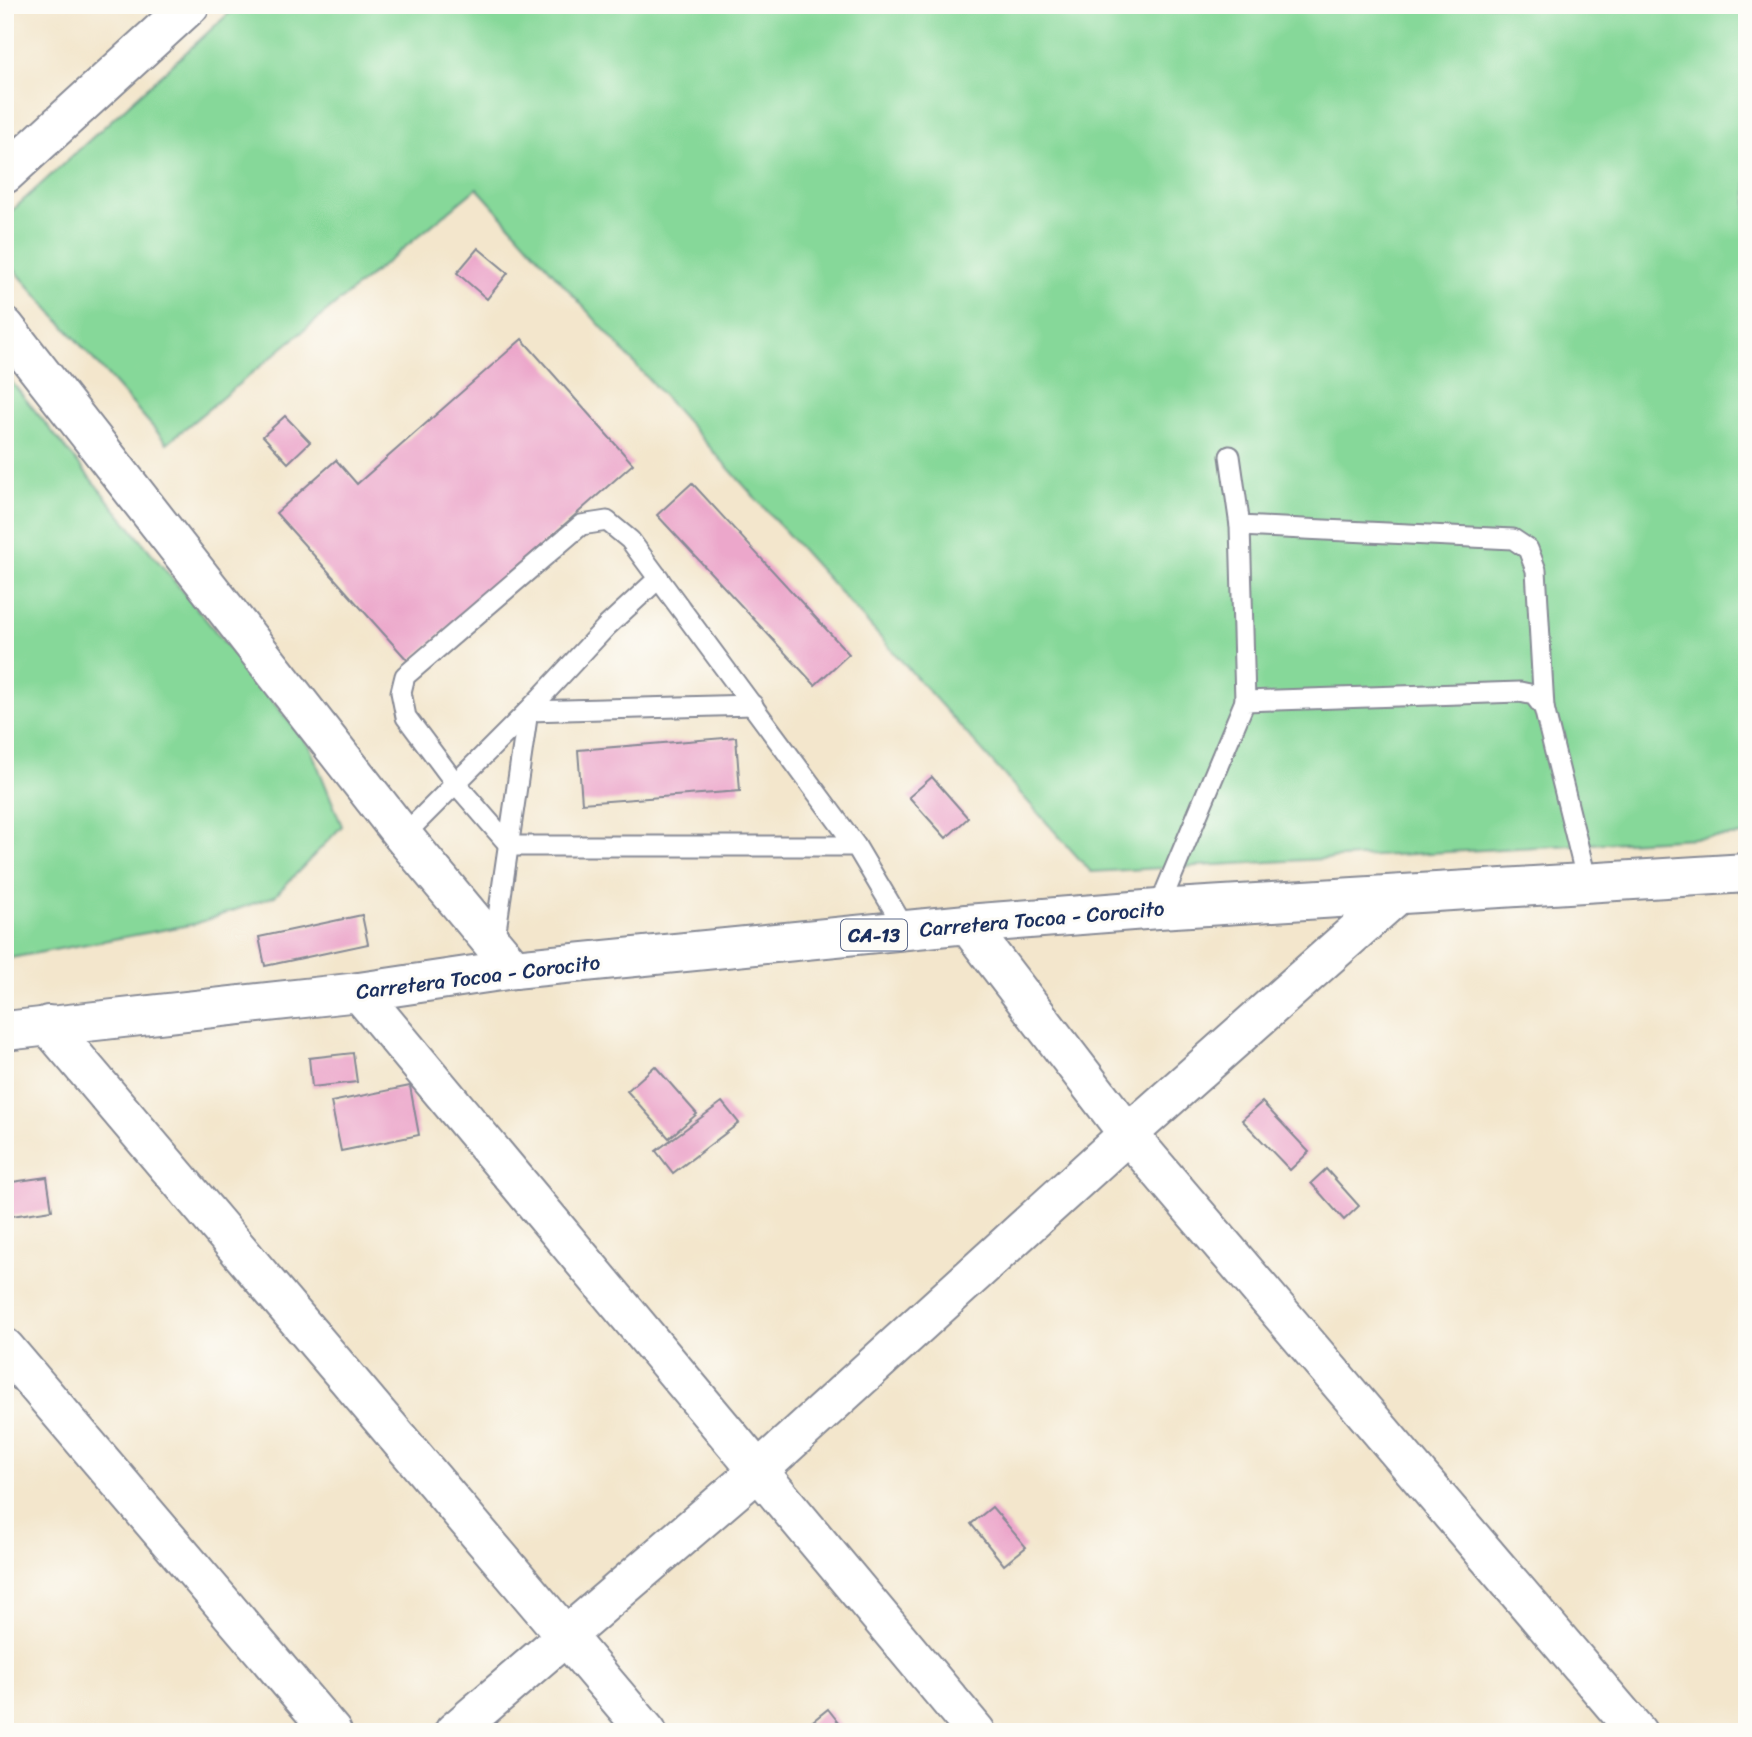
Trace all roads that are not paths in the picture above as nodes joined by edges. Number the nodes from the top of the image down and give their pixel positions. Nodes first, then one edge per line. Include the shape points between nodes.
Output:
1 (190, 5) edge
2 (5, 174) edge
3 (5, 327) edge
4 (1230, 457) dead end
5 (1240, 526) junction
6 (659, 578) junction
7 (1245, 701) junction
8 (753, 705) junction
9 (1544, 708) junction
10 (528, 711) junction
11 (456, 784) junction
12 (403, 835) junction
13 (510, 846) junction
14 (856, 846) junction
15 (1747, 873) edge
16 (1587, 882) junction
17 (1397, 895) junction
18 (1158, 909) junction
19 (967, 924) junction
20 (907, 932) junction
21 (504, 957) junction
22 (359, 992) junction
23 (48, 1025) junction
24 (5, 1031) edge
25 (1128, 1134) junction
26 (5, 1348) edge
27 (758, 1471) junction
28 (566, 1637) junction
29 (332, 1732) edge
30 (454, 1732) edge
31 (647, 1732) edge
32 (976, 1732) edge
33 (1637, 1732) edge

1 - 2 street
3 - 12 street
4 - 5 lane
5 - 7 lane
5 - 9 lane via 1513,539 1528,549 1536,570
6 - 8 lane
6 - 10 lane
6 - 11 lane via 630,540 607,521 581,525 405,676 401,691 406,717
7 - 9 lane via 1520,691 1534,695
7 - 18 lane
8 - 10 lane
8 - 14 lane
9 - 16 lane
10 - 11 lane
10 - 13 lane
11 - 12 lane
11 - 13 lane
12 - 21 street
13 - 14 lane
13 - 21 lane
14 - 20 lane
15 - 16 street, Carretera Tocoa - Corocito / CA-13
16 - 17 street, Carretera Tocoa - Corocito / CA-13
17 - 18 street, Carretera Tocoa - Corocito / CA-13
17 - 25 street
18 - 19 street, Carretera Tocoa - Corocito / CA-13
19 - 20 street, Carretera Tocoa - Corocito / CA-13
19 - 25 street
20 - 21 street, Carretera Tocoa - Corocito / CA-13
21 - 22 street, Carretera Tocoa - Corocito / CA-13
22 - 23 street, Carretera Tocoa - Corocito / CA-13
22 - 27 street
23 - 24 street, Carretera Tocoa - Corocito / CA-13
23 - 28 street
25 - 27 street
25 - 33 street
26 - 29 street
27 - 28 street
27 - 32 street
28 - 30 street
28 - 31 street

